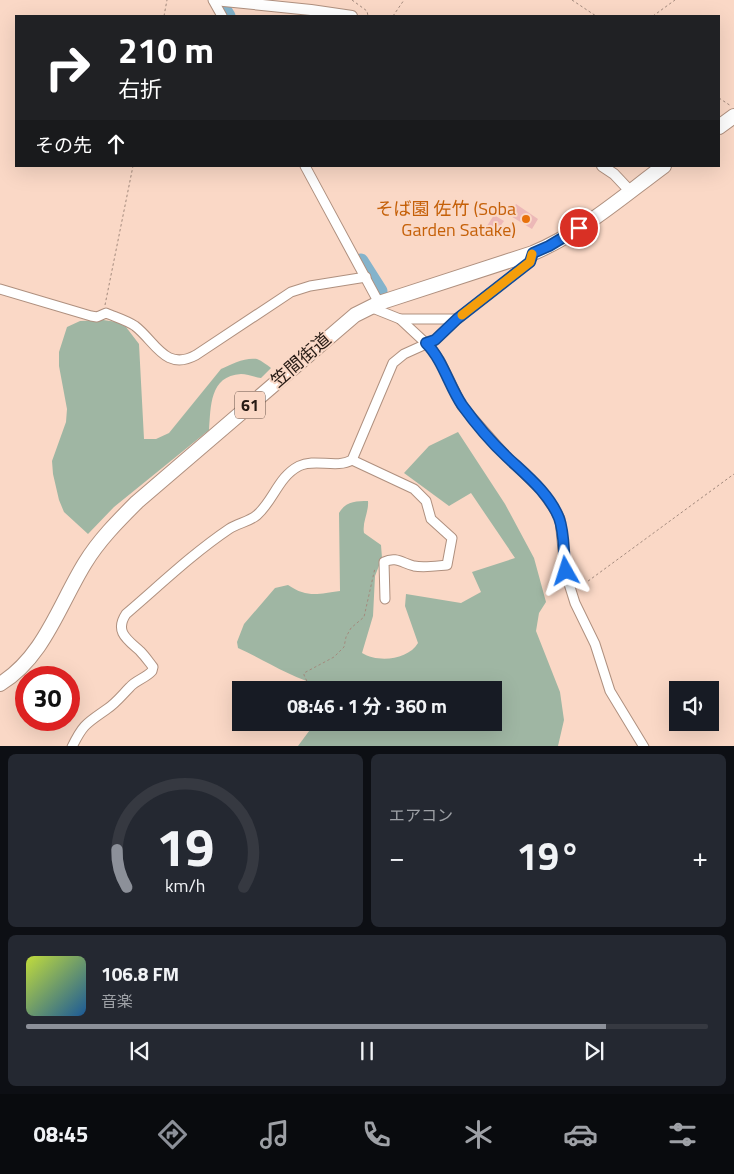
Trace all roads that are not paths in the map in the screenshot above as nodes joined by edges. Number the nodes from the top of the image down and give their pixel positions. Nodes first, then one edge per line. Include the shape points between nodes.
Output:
1 (213, 0) edge
2 (221, 15) edge
3 (345, 15) edge
4 (734, 116) edge
5 (720, 126) edge
6 (306, 167) edge
7 (604, 167) edge
8 (663, 167) edge
9 (630, 191) junction
10 (533, 253) junction
11 (366, 277) junction
12 (0, 289) edge
13 (375, 305) junction
14 (400, 319) junction
15 (457, 319) junction
16 (426, 343) junction
17 (352, 460) junction
18 (386, 599) dead end
19 (0, 684) edge
20 (72, 746) edge
21 (644, 746) edge

1 - 2 street
1 - 3 street
4 - 5 main road
6 - 11 street
7 - 9 street
8 - 9 main road, 笠間街道 / 61
9 - 10 main road, 笠間街道 / 61 via 562,239
10 - 13 main road, 笠間街道 / 61
10 - 15 street via 530,262
11 - 12 street via 297,289 196,355 183,360 164,355 136,327 120,319 104,313 91,316
11 - 13 street
13 - 14 street
13 - 19 main road, 笠間街道 / 61 via 355,315 332,333 117,521 85,564 44,640 21,668
14 - 15 street
14 - 16 street
15 - 16 street via 435,340
16 - 17 street via 393,363
16 - 21 street via 440,362 462,406 541,490 560,519 564,564 571,594 595,644 610,691
17 - 18 street via 414,488 426,501 431,519 452,538 446,565 413,566 394,559 384,562
17 - 20 street via 341,464 299,466 280,481 256,515 231,528 184,563 126,614 121,625 124,636 141,652 153,667 152,671 130,686 108,709 90,719

